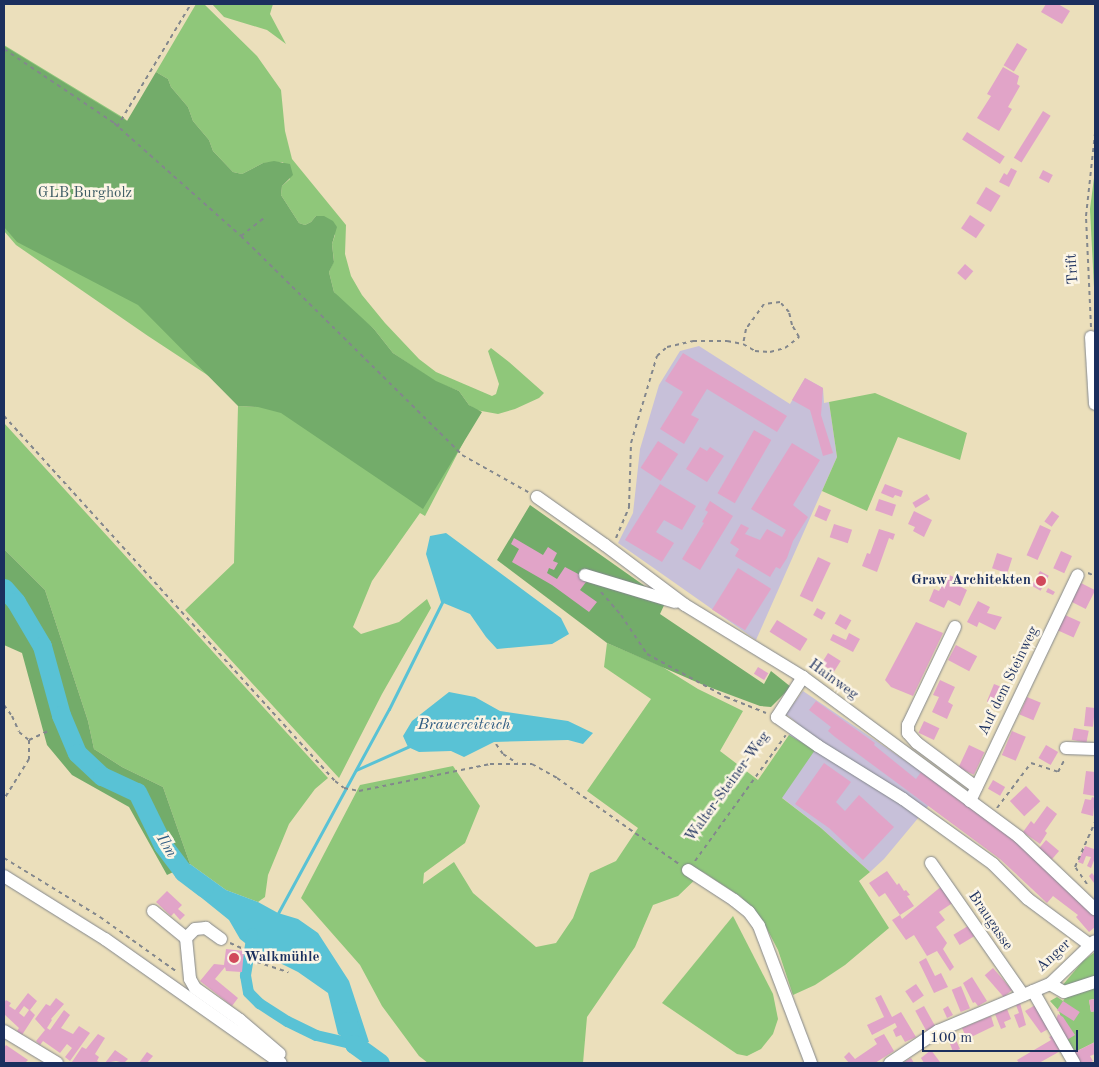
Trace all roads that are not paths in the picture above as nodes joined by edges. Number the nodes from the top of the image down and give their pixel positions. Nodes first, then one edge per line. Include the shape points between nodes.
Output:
1 (1091, 337) road end
2 (1095, 404) edge
3 (536, 497) road end
4 (585, 575) dead end
5 (1078, 575) dead end
6 (684, 605) junction
7 (955, 627) dead end
8 (803, 676) junction
9 (1069, 748) road end
10 (1095, 749) edge
11 (976, 787) junction
12 (970, 801) junction
13 (931, 863) dead end
14 (688, 870) road end
15 (4, 876) edge
16 (1095, 908) edge
17 (153, 911) dead end
18 (186, 938) junction
19 (221, 939) dead end
20 (1092, 943) edge
21 (1095, 982) edge
22 (1050, 984) junction
23 (1028, 993) junction
24 (4, 1032) edge
25 (57, 1063) edge
26 (282, 1063) edge
27 (811, 1063) edge
28 (890, 1063) edge
29 (1074, 1063) edge

1 - 2 street
3 - 6 street, Hainweg
4 - 6 street
5 - 11 street, Auf dem Steinweg
6 - 8 street, Hainweg
7 - 11 street via 908,725 908,733 916,743
8 - 12 street, Hainweg
8 - 20 street, Walter-Steiner-Weg via 777,717 903,799 993,864 1028,899
9 - 10 street
11 - 12 street, Auf dem Steinweg
12 - 16 street, Hainweg via 1019,837
13 - 23 street, Braugasse via 996,959
14 - 27 street via 734,900 759,926
15 - 26 street via 105,939
17 - 18 street
18 - 19 street via 195,929 206,928
18 - 26 street via 190,979 195,988 282,1055
20 - 22 street, Anger
21 - 22 street via 1064,992
22 - 23 street, Anger
23 - 28 street, Anger via 938,1031
23 - 29 street, Braugasse
24 - 25 street

